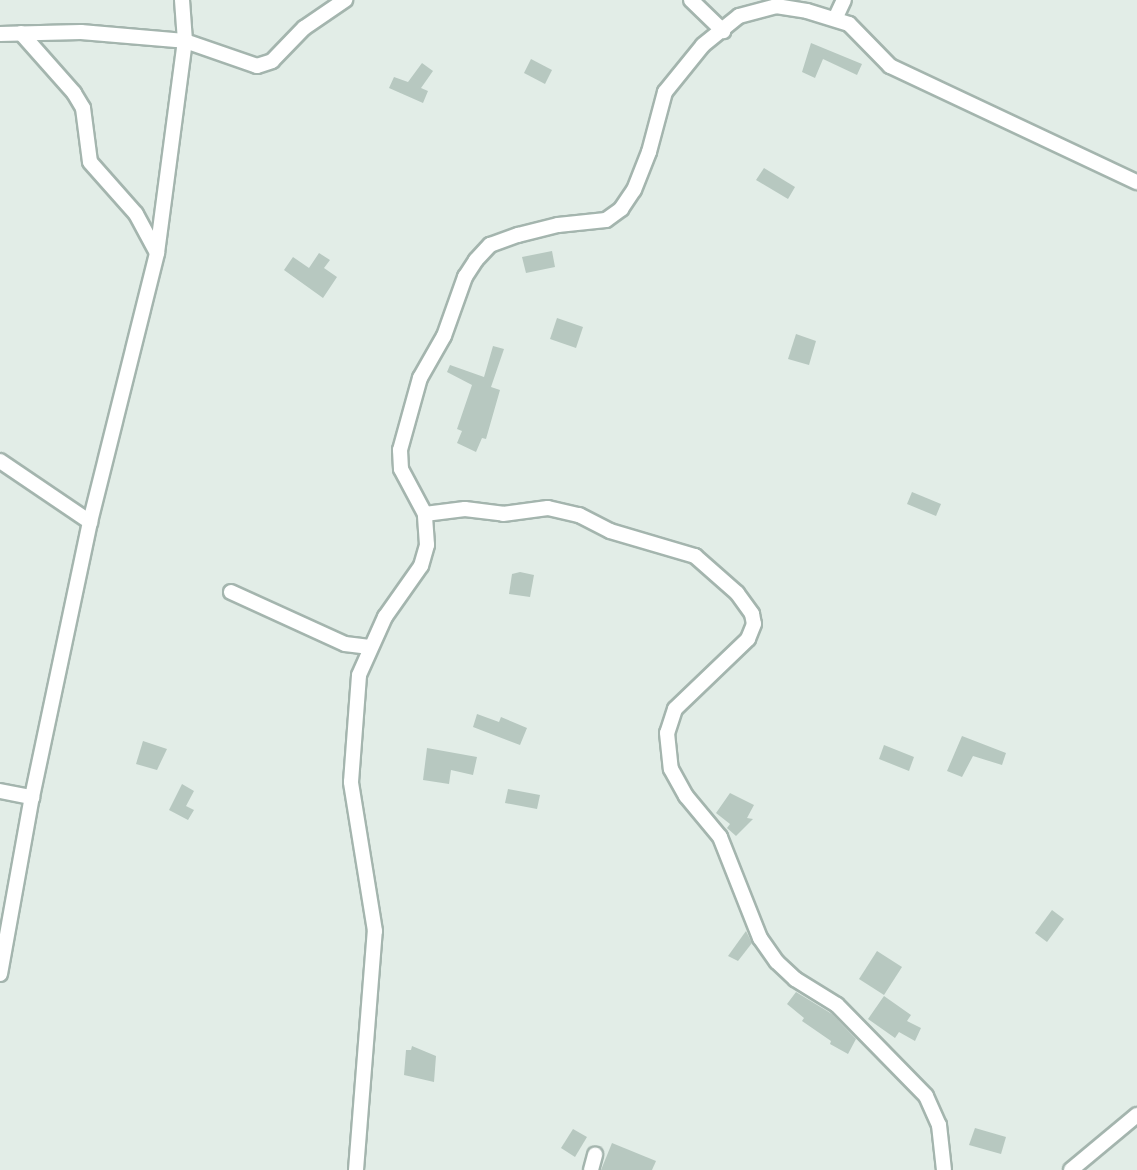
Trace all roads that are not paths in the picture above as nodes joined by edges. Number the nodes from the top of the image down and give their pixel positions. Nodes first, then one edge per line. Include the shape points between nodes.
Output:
1 (182, 0) edge
2 (345, 0) edge
3 (691, 0) edge
4 (844, 0) edge
5 (835, 19) junction
6 (723, 31) junction
7 (21, 33) junction
8 (0, 34) edge
9 (185, 41) junction
10 (1137, 182) edge
11 (157, 253) junction
12 (0, 461) edge
13 (425, 514) junction
14 (90, 522) junction
15 (231, 592) dead end
16 (370, 647) junction
17 (0, 791) edge
18 (32, 797) junction
19 (0, 974) edge
20 (1137, 1115) edge
21 (356, 1170) edge
22 (944, 1170) edge
23 (1071, 1170) edge

1 - 9 street
2 - 9 street via 265,64 246,64
3 - 6 street
4 - 5 street
5 - 6 street via 776,6 739,16
5 - 10 street via 849,24 890,66
6 - 13 street via 703,45 665,92 649,152 621,209 606,220 558,225 490,245 465,277 454,313 420,378 400,450 401,469
7 - 8 street
7 - 9 street
7 - 11 street via 74,93 83,108 90,162 136,214
9 - 11 street
11 - 14 street
12 - 14 street
13 - 16 street via 427,545 421,566
13 - 22 street via 548,508 579,515 610,531 695,556 737,593 754,624 748,639 675,709 667,733 671,769 720,837 760,938 777,962 837,1005 926,1096 939,1125
14 - 18 street
15 - 16 street via 345,644
16 - 21 street via 359,675 351,782 375,931
17 - 18 street
18 - 19 street
20 - 23 street

